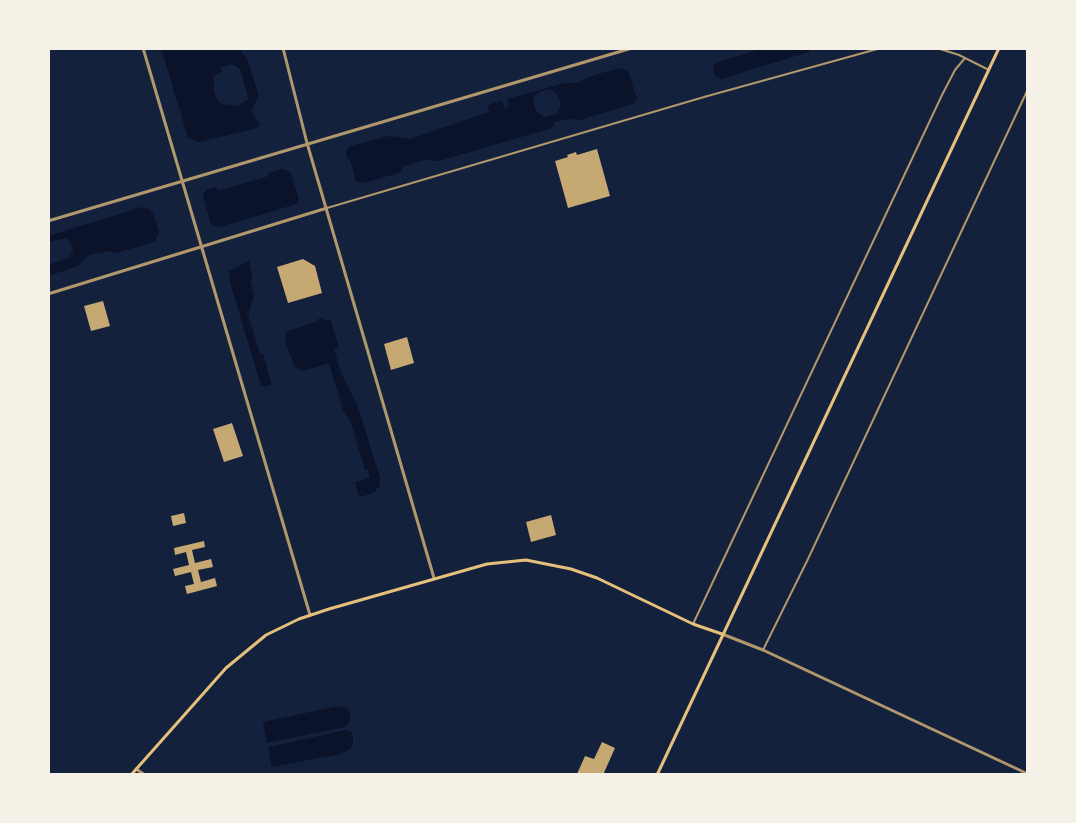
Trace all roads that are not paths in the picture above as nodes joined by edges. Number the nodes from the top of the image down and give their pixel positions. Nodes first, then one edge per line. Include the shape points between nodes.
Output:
1 (143, 48) edge
2 (283, 48) edge
3 (632, 48) edge
4 (881, 48) edge
5 (937, 48) edge
6 (999, 48) edge
7 (965, 58) junction
8 (988, 70) junction
9 (1028, 89) edge
10 (307, 143) junction
11 (182, 180) junction
12 (327, 208) junction
13 (48, 221) edge
14 (201, 246) junction
15 (48, 294) edge
16 (434, 578) junction
17 (310, 615) junction
18 (693, 624) junction
19 (722, 634) junction
20 (763, 650) junction
21 (136, 769) junction
22 (1028, 774) edge
23 (131, 775) edge
24 (145, 775) edge
25 (657, 775) edge

1 - 11 street
2 - 10 street
3 - 10 street
4 - 12 street
5 - 7 street
6 - 8 main road
7 - 8 street
7 - 18 street via 942,95
8 - 19 main road
9 - 20 street
10 - 11 street
10 - 12 street
11 - 13 street
11 - 14 street
12 - 14 street
12 - 16 street
14 - 15 street
14 - 17 street
16 - 17 main road
16 - 18 main road via 509,560 553,564 597,578
17 - 21 main road via 266,635 226,668
18 - 19 main road
19 - 20 street
19 - 25 main road
20 - 22 street
21 - 23 main road
21 - 24 street

